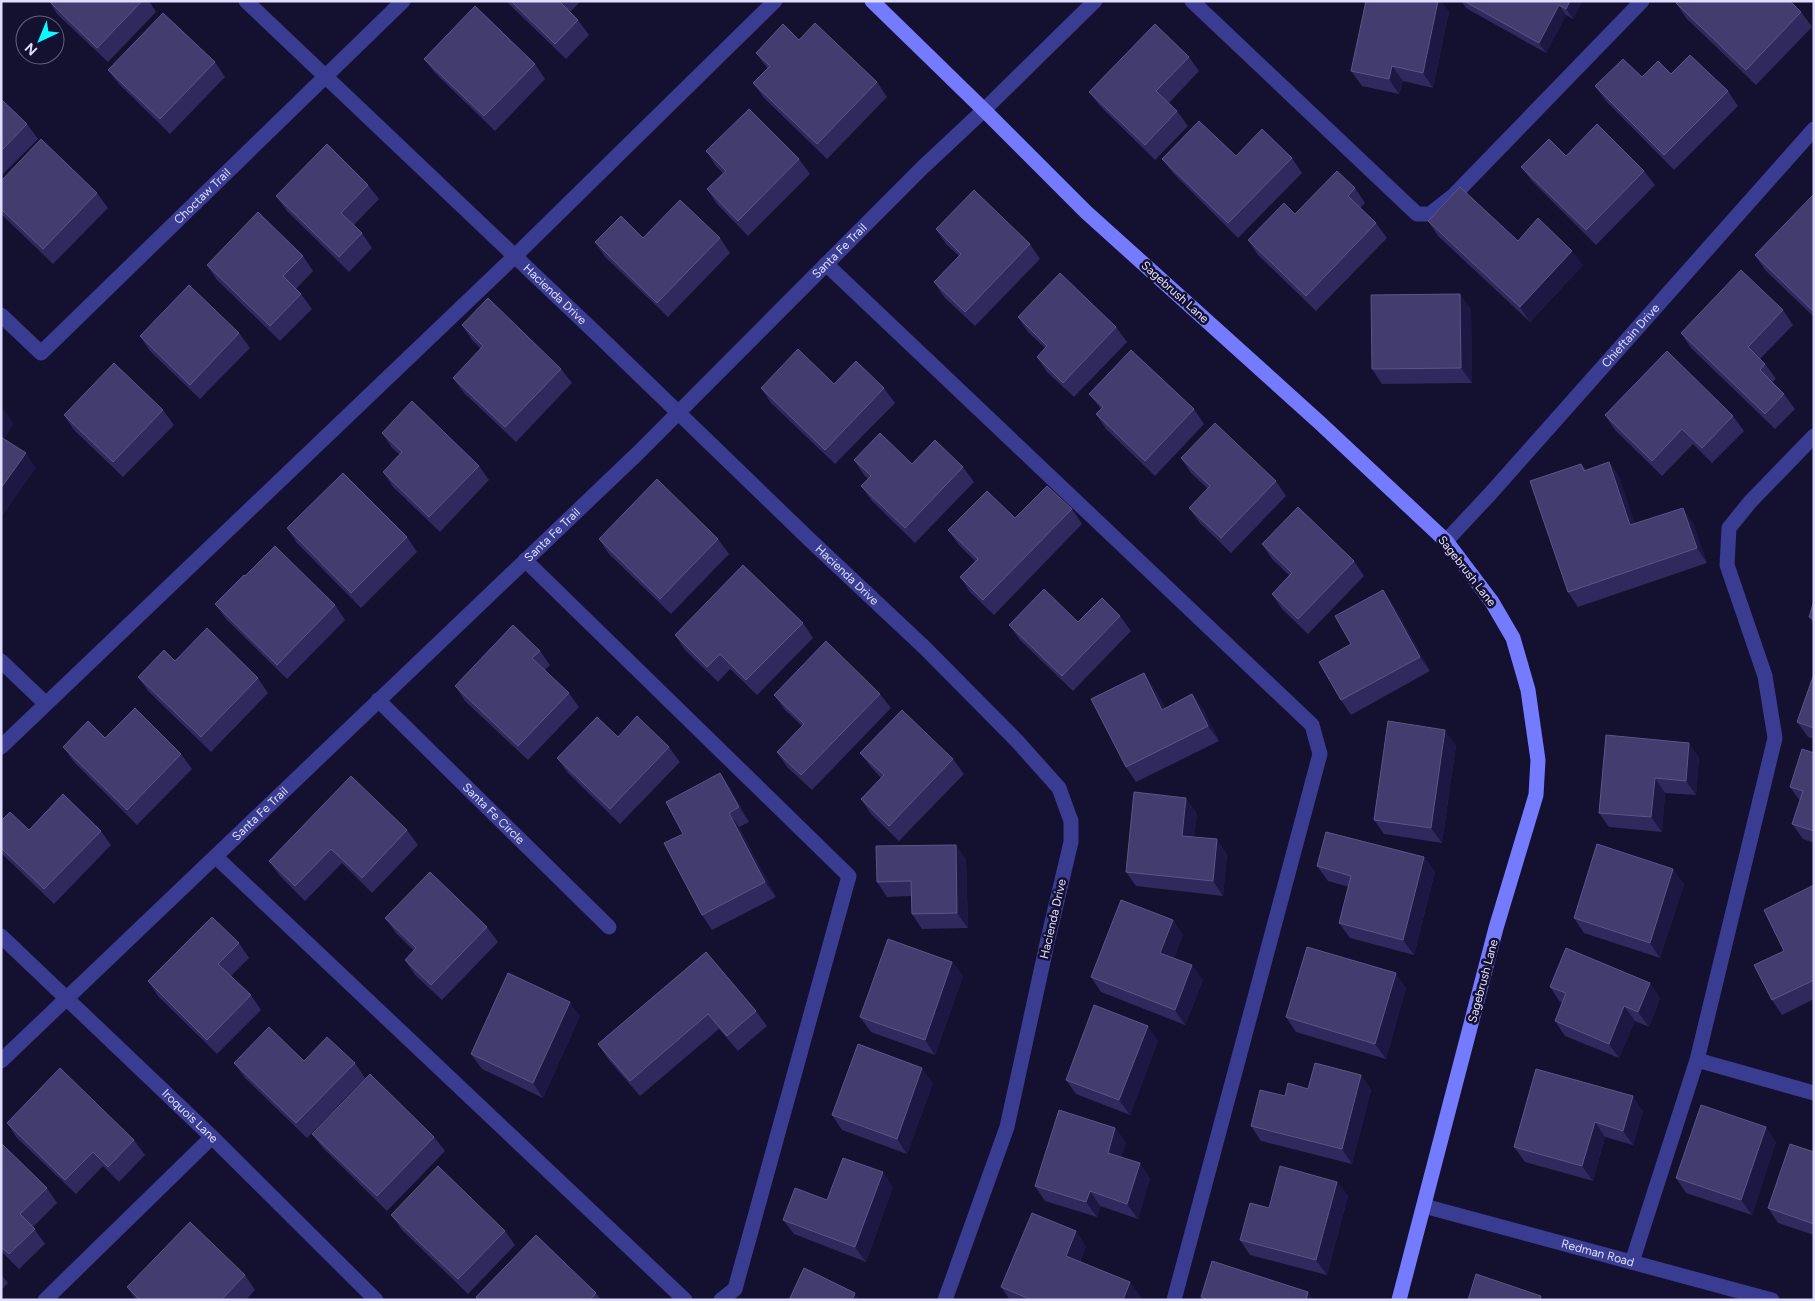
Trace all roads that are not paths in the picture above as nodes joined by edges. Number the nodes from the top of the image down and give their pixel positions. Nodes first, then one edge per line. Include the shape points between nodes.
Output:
1 (246, 1) edge
2 (403, 1) edge
3 (775, 1) edge
4 (872, 1) edge
5 (1096, 1) edge
6 (1192, 1) edge
7 (1642, 1) edge
8 (326, 77) junction
9 (984, 110) junction
10 (1814, 129) edge
11 (515, 256) junction
12 (826, 264) junction
13 (1, 315) edge
14 (677, 412) junction
15 (1814, 436) edge
16 (1446, 541) junction
17 (525, 560) junction
18 (1, 661) edge
19 (378, 700) junction
20 (46, 704) junction
21 (1, 747) edge
22 (216, 857) junction
23 (609, 927) dead end
24 (1, 936) edge
25 (66, 998) junction
26 (1697, 1060) junction
27 (1, 1061) edge
28 (1814, 1093) edge
29 (212, 1137) junction
30 (1424, 1206) junction
31 (1632, 1262) junction
32 (366, 1296) edge
33 (45, 1300) edge
34 (685, 1300) edge
35 (720, 1300) edge
36 (945, 1300) edge
37 (1174, 1300) edge
38 (1399, 1300) edge
39 (1772, 1300) edge

1 - 8 street, Hacienda Drive
2 - 8 street, Choctaw Trail
3 - 11 street
4 - 9 street, Sagebrush Lane
5 - 9 street, Santa Fe Trail
6 - 7 street via 1417,214 1430,214 1453,196
8 - 11 street, Hacienda Drive
8 - 13 street, Choctaw Trail via 41,353
9 - 12 street, Santa Fe Trail
9 - 16 street, Sagebrush Lane via 1086,212
10 - 16 street, Chieftain Drive
11 - 14 street, Hacienda Drive
11 - 20 street
12 - 14 street, Santa Fe Trail
12 - 37 street via 1312,726 1320,754
14 - 17 street, Santa Fe Trail
14 - 36 street, Hacienda Drive via 1018,741 1059,788 1070,821 1071,842 1007,1127
15 - 26 street via 1729,528 1727,565 1765,676 1776,738
16 - 30 street, Sagebrush Lane via 1492,602 1513,638 1528,690 1538,760 1536,795 1496,928
17 - 19 street, Santa Fe Trail
17 - 35 street via 849,876 735,1290
18 - 20 street
19 - 22 street, Santa Fe Trail
19 - 23 street, Santa Fe Circle
20 - 21 street
22 - 25 street, Santa Fe Trail
22 - 34 street
24 - 25 street, Iroquois Lane
25 - 27 street, Santa Fe Trail
25 - 29 street, Iroquois Lane
26 - 28 street
26 - 31 street
29 - 32 street, Iroquois Lane
29 - 33 street
30 - 31 street, Redman Road
30 - 38 street, Sagebrush Lane
31 - 39 street, Redman Road

